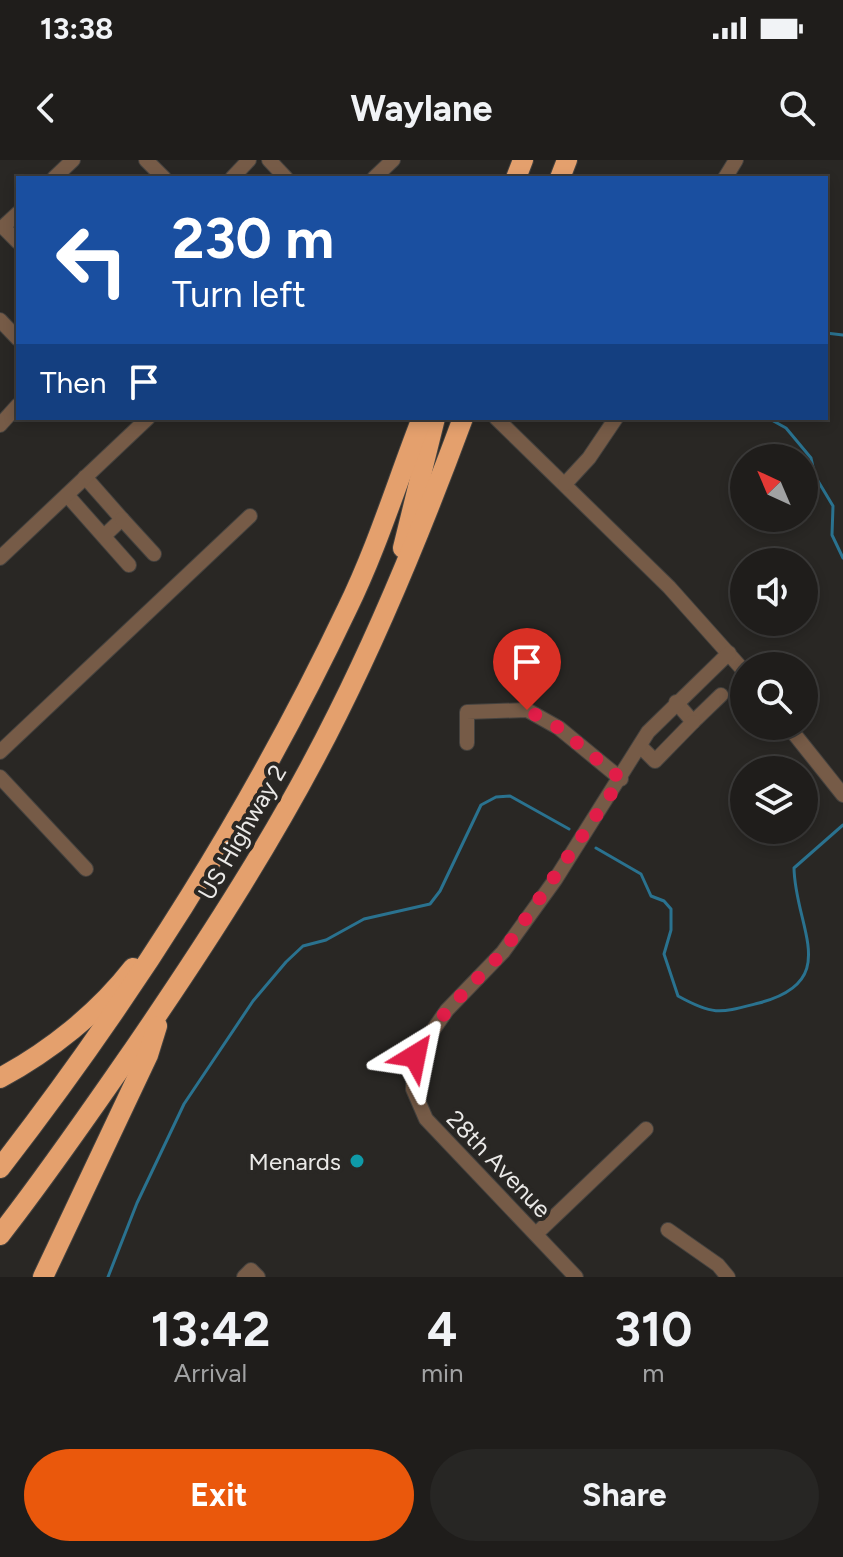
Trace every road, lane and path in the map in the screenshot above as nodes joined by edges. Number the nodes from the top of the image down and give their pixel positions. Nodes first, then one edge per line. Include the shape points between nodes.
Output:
1 (73, 160) edge
2 (146, 160) edge
3 (249, 160) edge
4 (269, 160) edge
5 (393, 160) edge
6 (56, 176) edge
7 (162, 176) edge
8 (234, 176) edge
9 (284, 176) edge
10 (376, 176) edge
11 (16, 215) edge
12 (16, 240) edge
13 (0, 320) edge
14 (16, 337) edge
15 (16, 407) edge
16 (146, 420) edge
17 (421, 420) edge
18 (435, 420) edge
19 (462, 420) edge
20 (498, 420) edge
21 (615, 420) edge
22 (0, 425) edge
23 (85, 477) junction
24 (565, 484) junction
25 (67, 495) junction
26 (250, 516) dead end
27 (122, 519) junction
28 (104, 536) junction
29 (154, 554) dead end
30 (0, 558) edge
31 (129, 565) dead end
32 (394, 595) junction
33 (729, 653) joint
34 (721, 695) dead end
35 (676, 702) junction
36 (693, 722) junction
37 (799, 740) edge
38 (467, 743) dead end
39 (640, 746) junction
40 (0, 752) edge
41 (0, 777) edge
42 (621, 779) junction
43 (843, 795) edge
44 (86, 869) dead end
45 (200, 883) junction
46 (165, 1003) junction
47 (0, 1078) edge
48 (646, 1129) dead end
49 (0, 1168) edge
50 (668, 1230) dead end
51 (536, 1234) junction
52 (0, 1235) edge
53 (43, 1277) edge
54 (244, 1277) edge
55 (258, 1277) edge
56 (576, 1277) edge
57 (728, 1277) edge

1 - 6 street
2 - 7 street
3 - 8 street
4 - 9 street
5 - 10 street
11 - 12 street via 3,227
13 - 14 street
15 - 22 street
16 - 23 street
17 - 45 highway, US Highway 2 via 348,607
18 - 32 highway
19 - 32 highway, US Highway 2
20 - 24 street
21 - 24 street
23 - 25 street
23 - 27 street
24 - 33 street
25 - 28 street
25 - 30 street
26 - 40 street
27 - 28 street
27 - 29 street
28 - 31 street
32 - 46 highway, US Highway 2 via 338,714 266,846
33 - 35 street, 28th Avenue
34 - 36 street
35 - 36 street
35 - 39 street, 28th Avenue
36 - 39 street via 655,761
37 - 43 street
38 - 42 street via 467,712 527,710 559,728
39 - 42 street, 28th Avenue
41 - 44 street
42 - 51 street, 28th Avenue via 503,952 447,1010 415,1056 413,1089 426,1119
45 - 47 highway via 99,1004 47,1050
45 - 49 highway, US Highway 2 via 113,1015
46 - 52 highway, US Highway 2
46 - 53 highway via 148,1055
48 - 51 street
50 - 57 street
51 - 56 street, 28th Avenue
54 - 55 street via 251,1270

